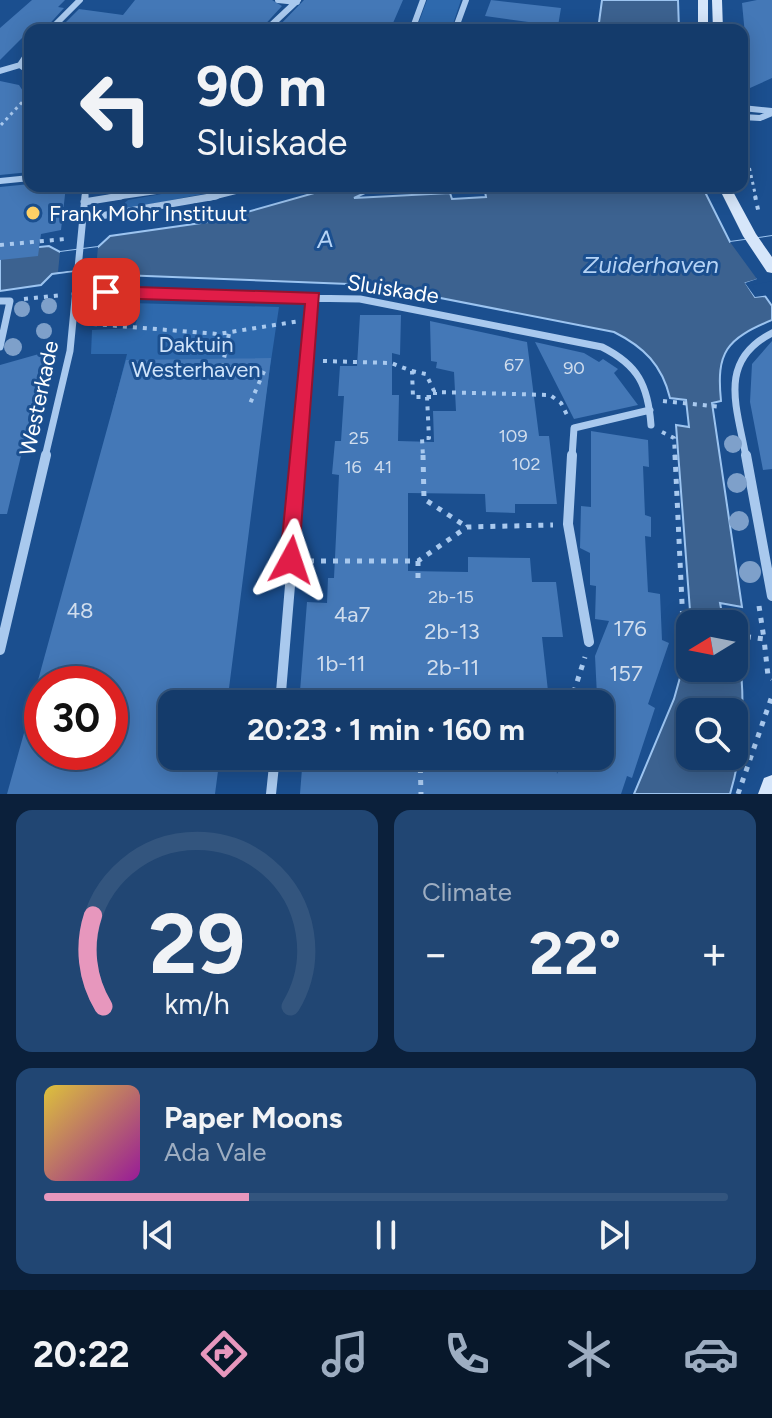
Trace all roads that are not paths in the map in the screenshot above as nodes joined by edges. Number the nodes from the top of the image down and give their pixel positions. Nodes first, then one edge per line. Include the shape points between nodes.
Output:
1 (80, 0) edge
2 (278, 0) edge
3 (423, 0) edge
4 (466, 0) edge
5 (703, 0) edge
6 (717, 0) edge
7 (297, 1) edge
8 (56, 24) edge
9 (272, 24) edge
10 (414, 24) edge
11 (457, 24) edge
12 (703, 24) edge
13 (718, 24) edge
14 (24, 59) edge
15 (20, 65) junction
16 (24, 68) edge
17 (0, 71) edge
18 (748, 109) edge
19 (772, 112) edge
20 (748, 117) edge
21 (24, 179) edge
22 (0, 181) edge
23 (85, 192) edge
24 (151, 192) edge
25 (233, 192) edge
26 (729, 192) edge
27 (739, 192) edge
28 (84, 202) junction
29 (83, 219) junction
30 (758, 231) junction
31 (772, 249) edge
32 (772, 268) edge
33 (75, 294) junction
34 (314, 298) junction
35 (0, 301) edge
36 (772, 333) edge
37 (0, 347) edge
38 (650, 405) junction
39 (651, 425) road end
40 (772, 596) edge
41 (589, 642) road end
42 (0, 650) edge
43 (281, 690) edge
44 (274, 770) edge
45 (772, 786) edge
46 (271, 794) edge
47 (769, 794) edge

1 - 8 street
2 - 7 street
3 - 10 street
4 - 11 street
5 - 12 main road
6 - 13 main road
7 - 9 street
14 - 15 street
15 - 16 street
15 - 17 street
18 - 19 street
19 - 20 street
21 - 22 street
23 - 28 street, Westerkade
24 - 28 street
25 - 29 street
26 - 30 main road
27 - 30 main road
28 - 29 street, Westerkade
29 - 33 street, Westerkade
30 - 31 main road
30 - 32 main road
33 - 34 street, Sluiskade
33 - 42 street, Westerkade via 70,351
34 - 38 street, Sluiskade via 386,303 602,347 636,368 646,382
34 - 43 street
35 - 37 street via 10,301
36 - 40 street via 739,359 734,390
38 - 39 street, Sluiskade
38 - 41 street via 574,428 568,524
44 - 46 street
45 - 47 main road

